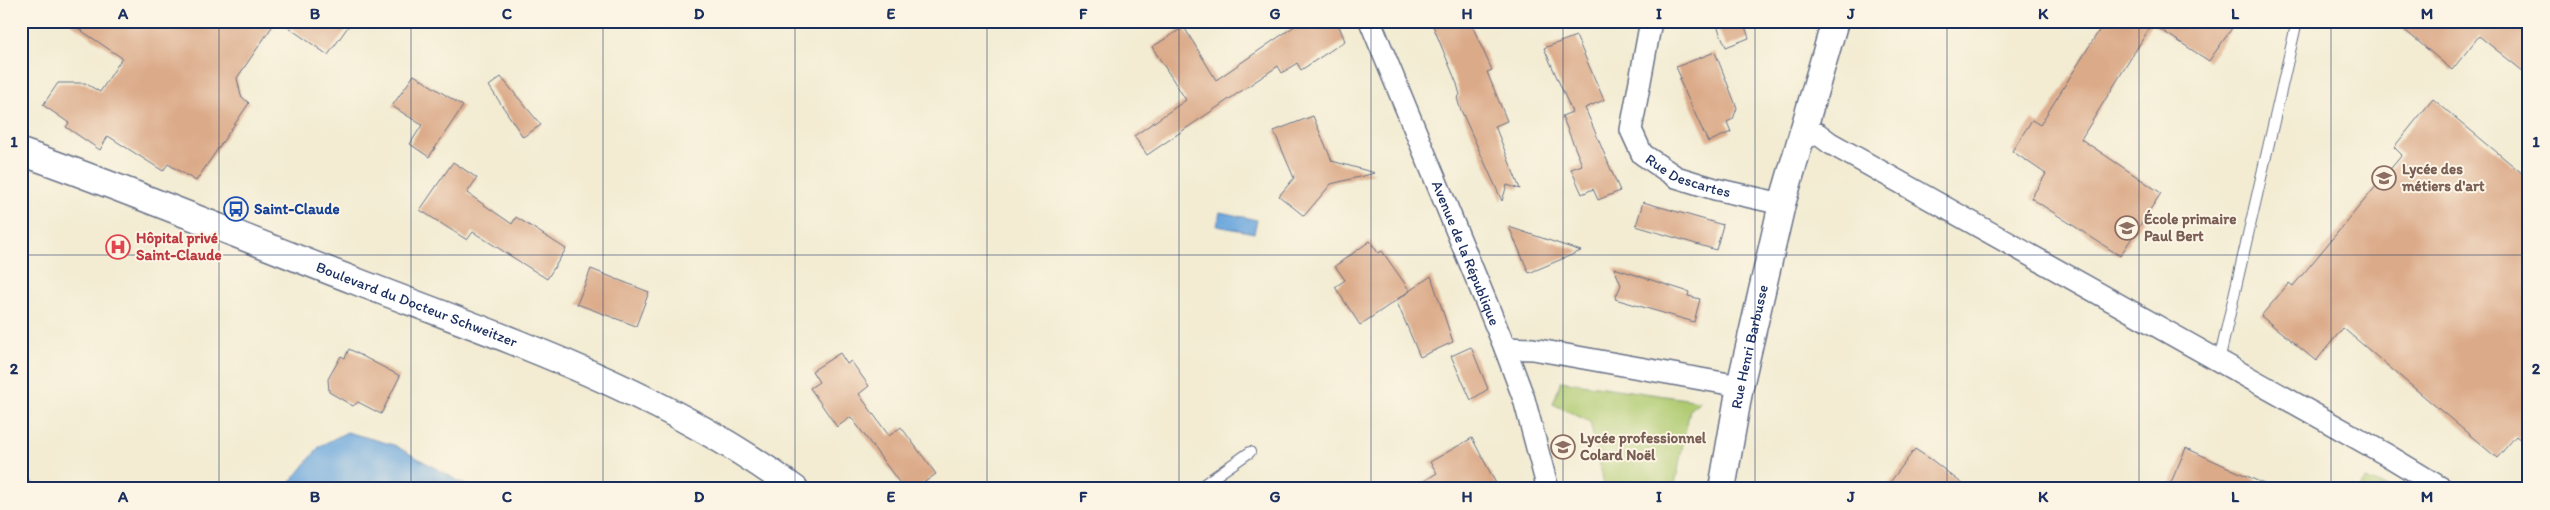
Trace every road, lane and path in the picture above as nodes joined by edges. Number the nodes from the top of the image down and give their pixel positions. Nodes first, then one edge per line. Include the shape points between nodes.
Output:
1 (1370, 21) edge
2 (1651, 21) edge
3 (1835, 21) edge
4 (2297, 21) edge
5 (1803, 138) junction
6 (21, 152) edge
7 (1782, 204) junction
8 (1505, 348) junction
9 (2218, 362) junction
10 (1740, 386) junction
11 (1250, 452) dead end
12 (795, 489) edge
13 (1197, 489) edge
14 (1548, 489) edge
15 (1722, 489) edge
16 (2443, 489) edge

1 - 8 street, Avenue de la République
2 - 7 street, Rue Descartes via 1631,130 1642,154 1676,177
3 - 5 street, Rue Henri Barbusse
4 - 9 lane
5 - 7 street, Rue Henri Barbusse
5 - 9 street via 1818,134
6 - 12 street, Boulevard du Docteur Schweitzer via 497,336 648,399 750,456
7 - 10 street, Rue Henri Barbusse
8 - 10 street via 1533,349
8 - 14 street, Avenue de la République via 1524,398
9 - 16 street
10 - 15 street, Rue Henri Barbusse
11 - 13 lane

